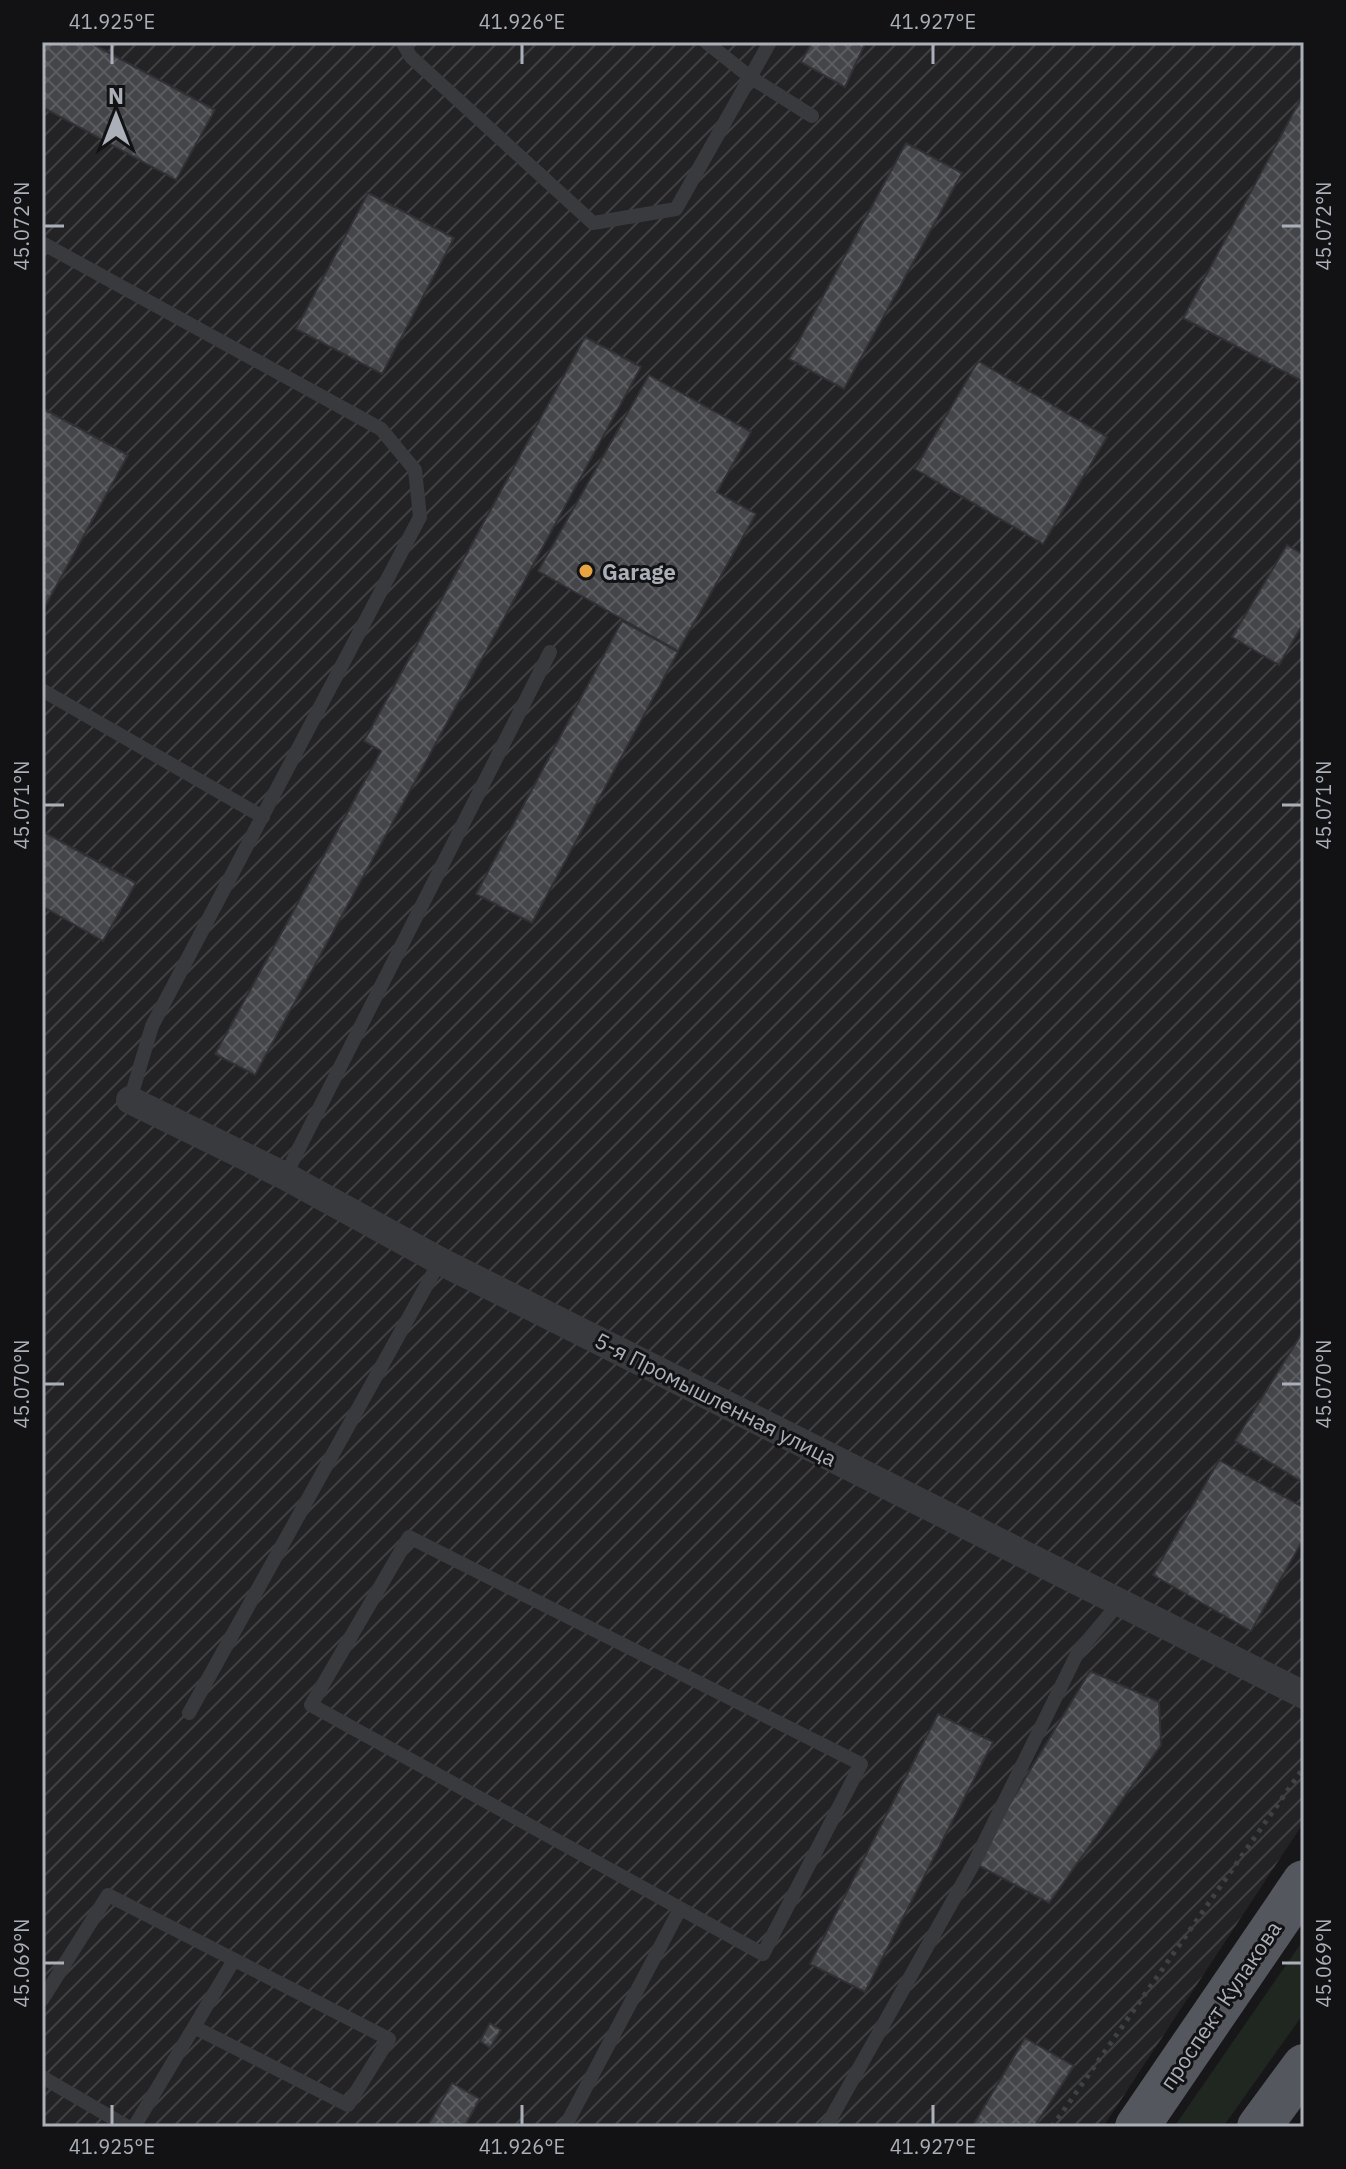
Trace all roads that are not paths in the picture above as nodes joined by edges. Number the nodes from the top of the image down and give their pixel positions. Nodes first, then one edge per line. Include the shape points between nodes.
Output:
1 (402, 42) edge
2 (706, 42) edge
3 (770, 42) edge
4 (750, 77) junction
5 (812, 116) dead end
6 (42, 243) edge
7 (550, 652) dead end
8 (42, 690) edge
9 (263, 817) junction
10 (130, 1100) joint
11 (285, 1176) junction
12 (440, 1261) junction
13 (1120, 1602) junction
14 (1301, 1686) edge
15 (189, 1713) dead end
16 (1304, 1882) edge
17 (680, 1909) junction
18 (234, 1960) junction
19 (42, 2000) edge
20 (194, 2027) junction
21 (1304, 2066) edge
22 (42, 2077) edge
23 (128, 2127) edge
24 (134, 2127) edge
25 (565, 2127) edge
26 (826, 2127) edge
27 (1137, 2127) edge
28 (1259, 2127) edge

1 - 4 lane via 411,57 593,223 676,209
2 - 4 lane
3 - 4 lane
4 - 5 lane
6 - 9 lane via 381,429 415,470 420,517
7 - 11 lane
8 - 9 lane
9 - 10 lane via 152,1026
10 - 11 street, 5-я Промышленная улица
11 - 12 street, 5-я Промышленная улица
12 - 13 street, 5-я Промышленная улица
12 - 15 lane
13 - 14 street, 5-я Промышленная улица
13 - 26 lane via 1078,1652 974,1863
16 - 27 main road, проспект Кулакова
17 - 17 lane via 763,1954 861,1764 409,1537 311,1705
17 - 25 lane
18 - 19 lane via 108,1895
18 - 20 lane
18 - 20 lane via 389,2039 348,2105
20 - 24 lane
21 - 28 main road
22 - 23 lane

